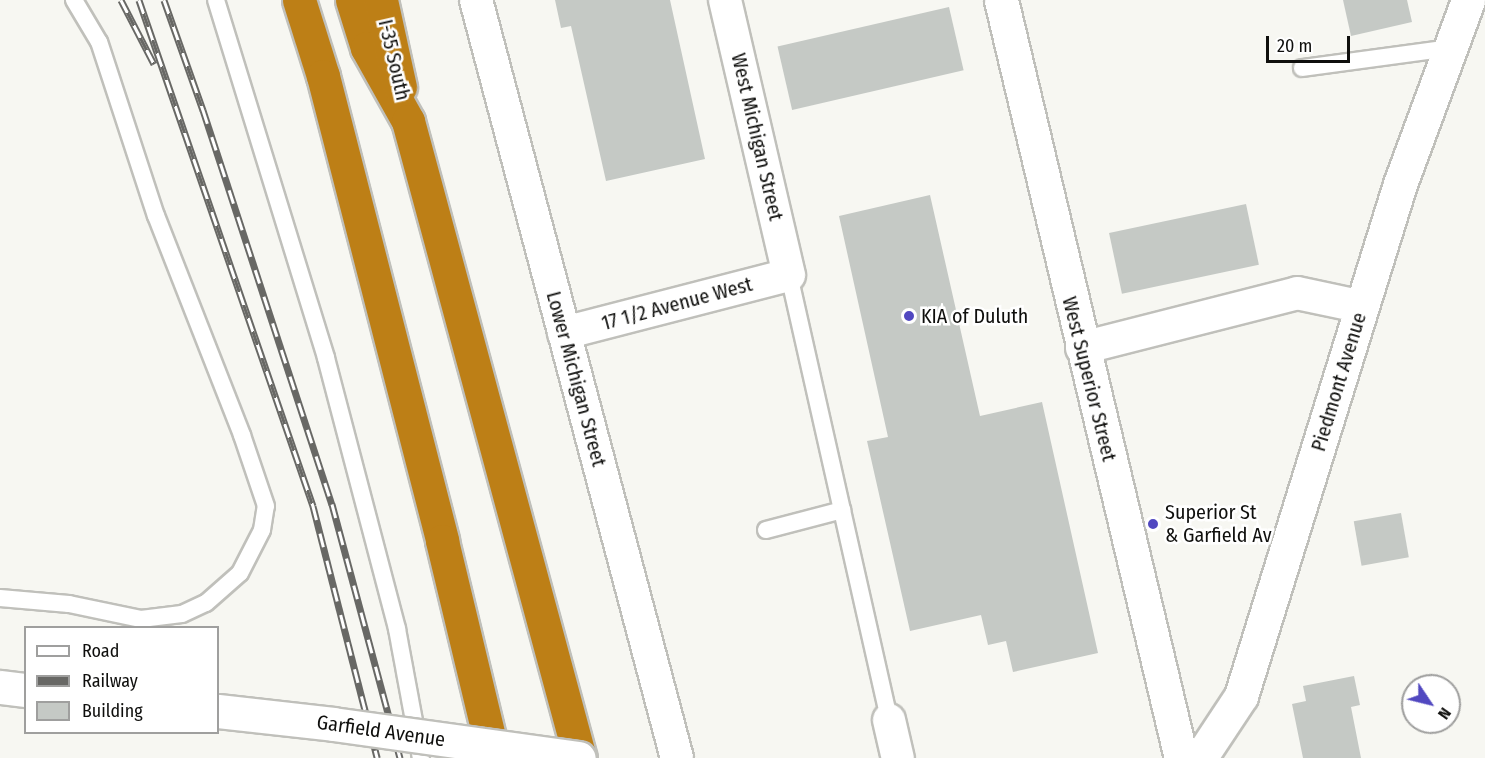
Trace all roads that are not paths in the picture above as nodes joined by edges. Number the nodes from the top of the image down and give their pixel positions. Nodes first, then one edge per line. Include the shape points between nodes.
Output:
1 (74, 0) edge
2 (216, 0) edge
3 (291, 0) edge
4 (299, 0) edge
5 (352, 0) edge
6 (381, 0) edge
7 (476, 0) edge
8 (725, 0) edge
9 (1001, 0) edge
10 (1468, 0) edge
11 (1449, 48) junction
12 (1302, 68) dead end
13 (323, 76) junction
14 (408, 121) junction
15 (789, 275) junction
16 (1363, 307) junction
17 (564, 333) junction
18 (1082, 348) junction
19 (842, 510) junction
20 (766, 530) dead end
21 (0, 598) edge
22 (0, 687) edge
23 (24, 690) edge
24 (219, 711) edge
25 (889, 720) joint
26 (421, 758) edge
27 (494, 758) edge
28 (579, 758) edge
29 (677, 758) edge
30 (898, 758) edge
31 (1181, 758) edge
32 (1200, 758) edge

1 - 21 lane via 99,42 156,216 266,506 262,530 240,573 206,603 182,614 141,619 69,604
2 - 26 lane via 326,358 397,629
3 - 13 highway
4 - 13 highway
5 - 14 highway via 367,48
6 - 14 highway, I-35 South
7 - 17 street, Lower Michigan Street
8 - 15 street, West Michigan Street
9 - 18 street, West Superior Street
10 - 11 street, Piedmont Avenue
11 - 12 lane
11 - 16 street, Piedmont Avenue via 1400,184
13 - 27 highway
14 - 28 highway
15 - 17 street, 17 1/2 Avenue West
15 - 19 lane
16 - 18 street via 1297,293
16 - 32 street, Piedmont Avenue via 1241,696
17 - 29 street, Lower Michigan Street
18 - 31 street, West Superior Street
19 - 20 lane
19 - 25 lane
22 - 23 street
24 - 28 street, Garfield Avenue, bridge
25 - 30 street

